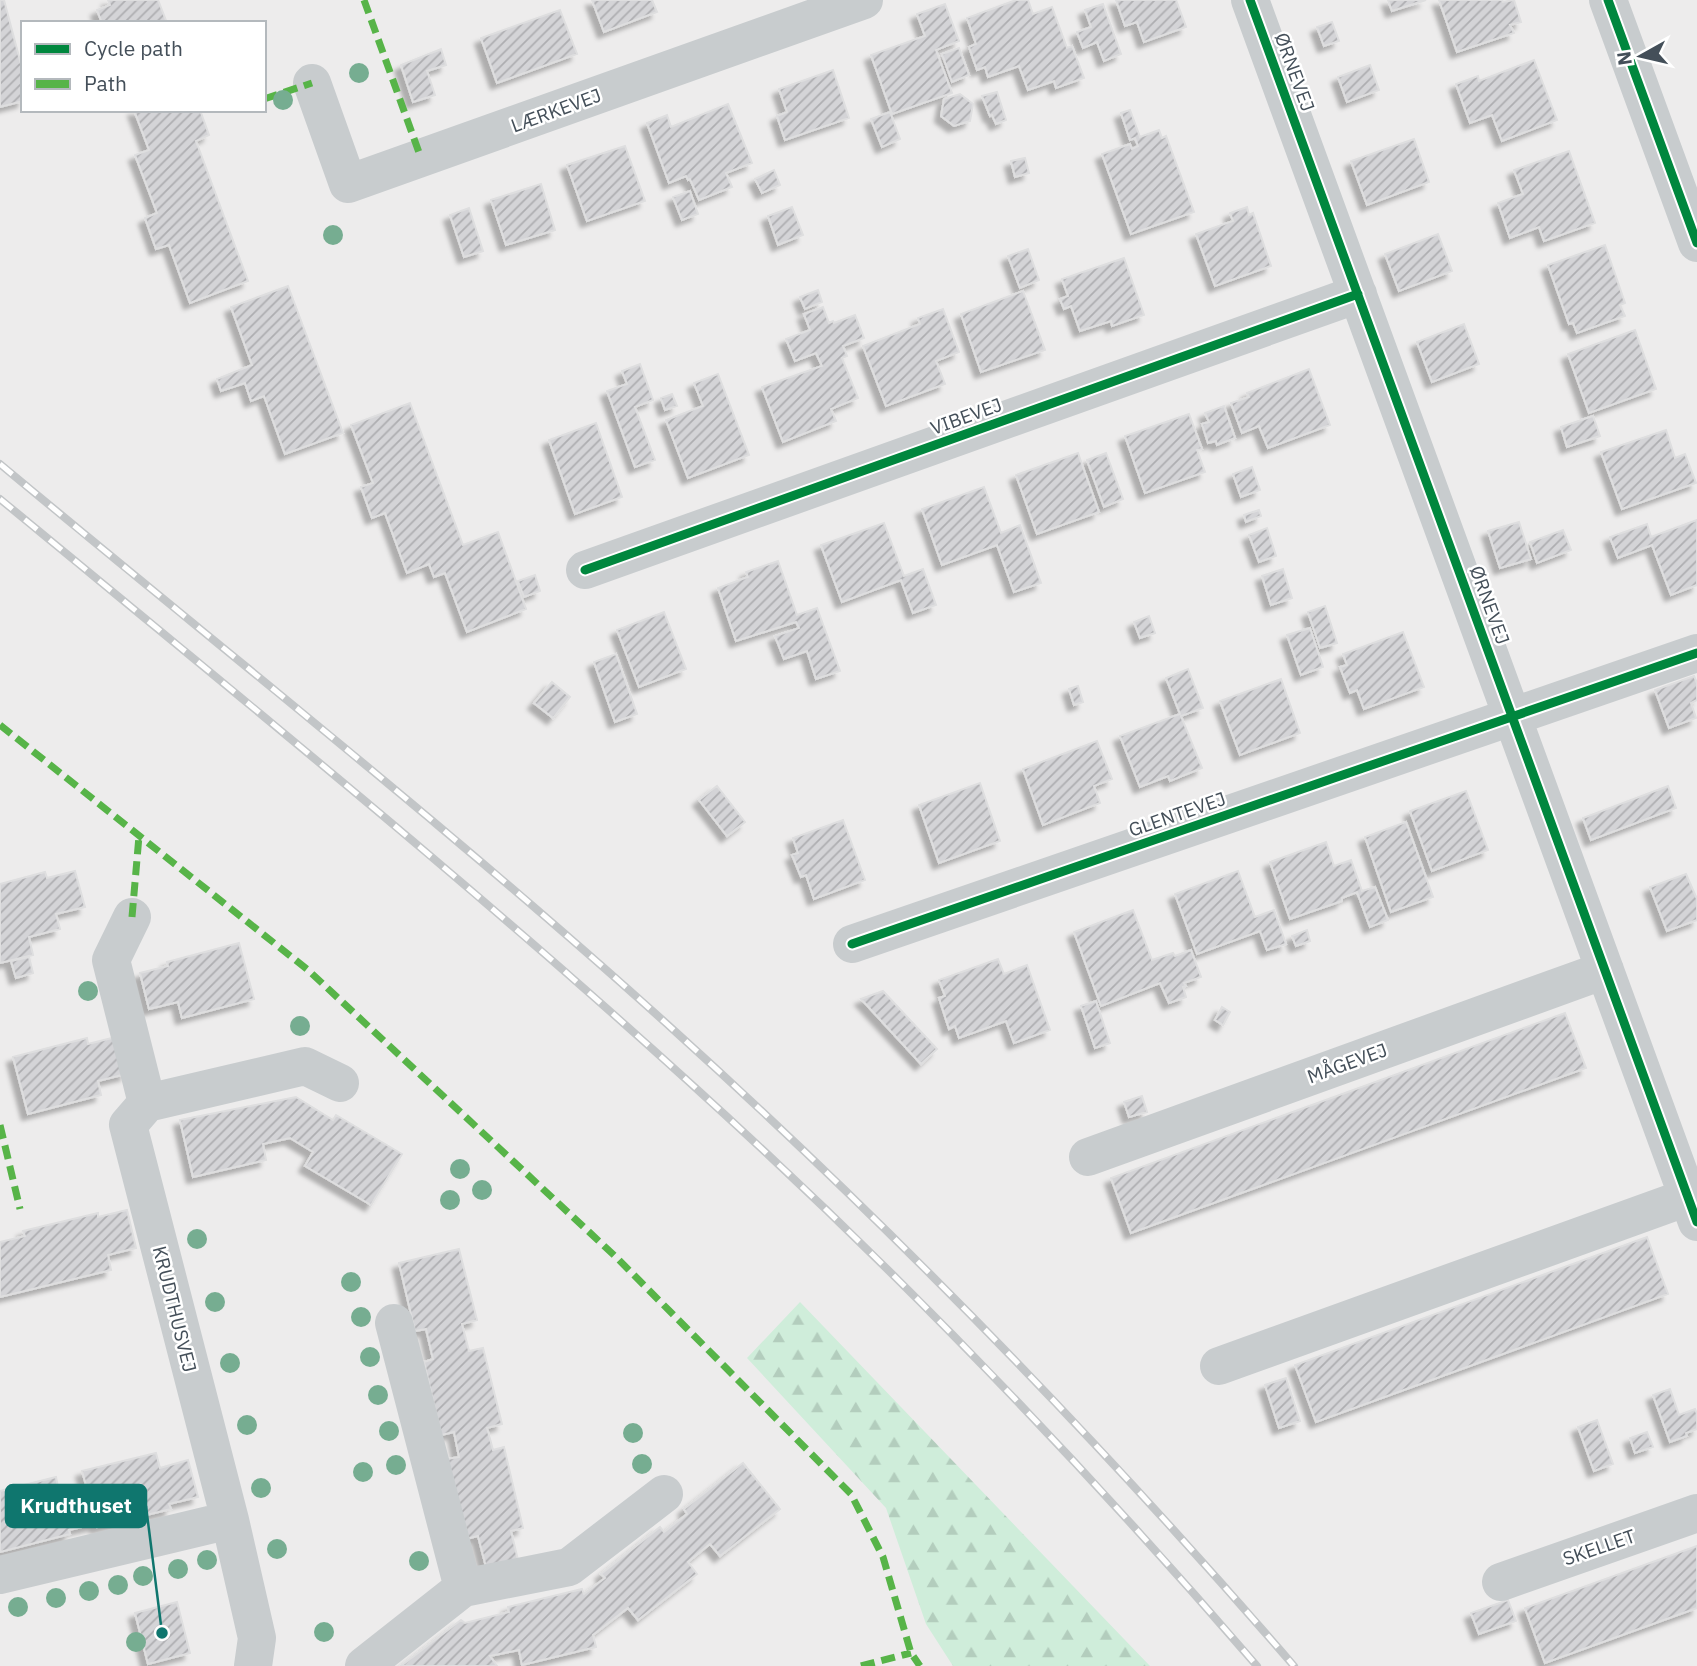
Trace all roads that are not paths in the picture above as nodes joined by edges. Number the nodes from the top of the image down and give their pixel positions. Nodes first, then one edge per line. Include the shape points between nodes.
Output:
1 (864, 0) edge
2 (1250, 0) edge
3 (1608, 0) edge
4 (312, 83) dead end
5 (1697, 243) edge
6 (1358, 294) junction
7 (586, 570) dead end
8 (1697, 653) edge
9 (1513, 717) junction
10 (132, 917) dead end
11 (852, 943) dead end
12 (1605, 970) junction
13 (340, 1083) dead end
14 (147, 1103) junction
15 (1088, 1157) dead end
16 (1693, 1209) edge
17 (394, 1323) dead end
18 (1219, 1366) dead end
19 (664, 1494) dead end
20 (1697, 1513) edge
21 (230, 1520) junction
22 (0, 1575) edge
23 (1502, 1582) dead end
24 (463, 1588) junction
25 (253, 1666) edge
26 (364, 1666) edge

1 - 4 street, LÆRKEVEJ via 348,184
2 - 6 street, ØRNEVEJ
3 - 5 street
6 - 7 street, VIBEVEJ
6 - 9 street, ØRNEVEJ
8 - 9 street, GLENTEVEJ
9 - 11 street, GLENTEVEJ
9 - 12 street, ØRNEVEJ
10 - 14 street via 111,960
12 - 15 street, MÅGEVEJ
12 - 16 street, ØRNEVEJ
13 - 14 street via 305,1066
14 - 21 street, KRUDTHUSVEJ via 128,1125
16 - 18 street
17 - 24 street
19 - 24 street via 569,1567
20 - 23 street, SKELLET
21 - 22 street
21 - 25 street, KRUDTHUSVEJ via 257,1638
24 - 26 street

